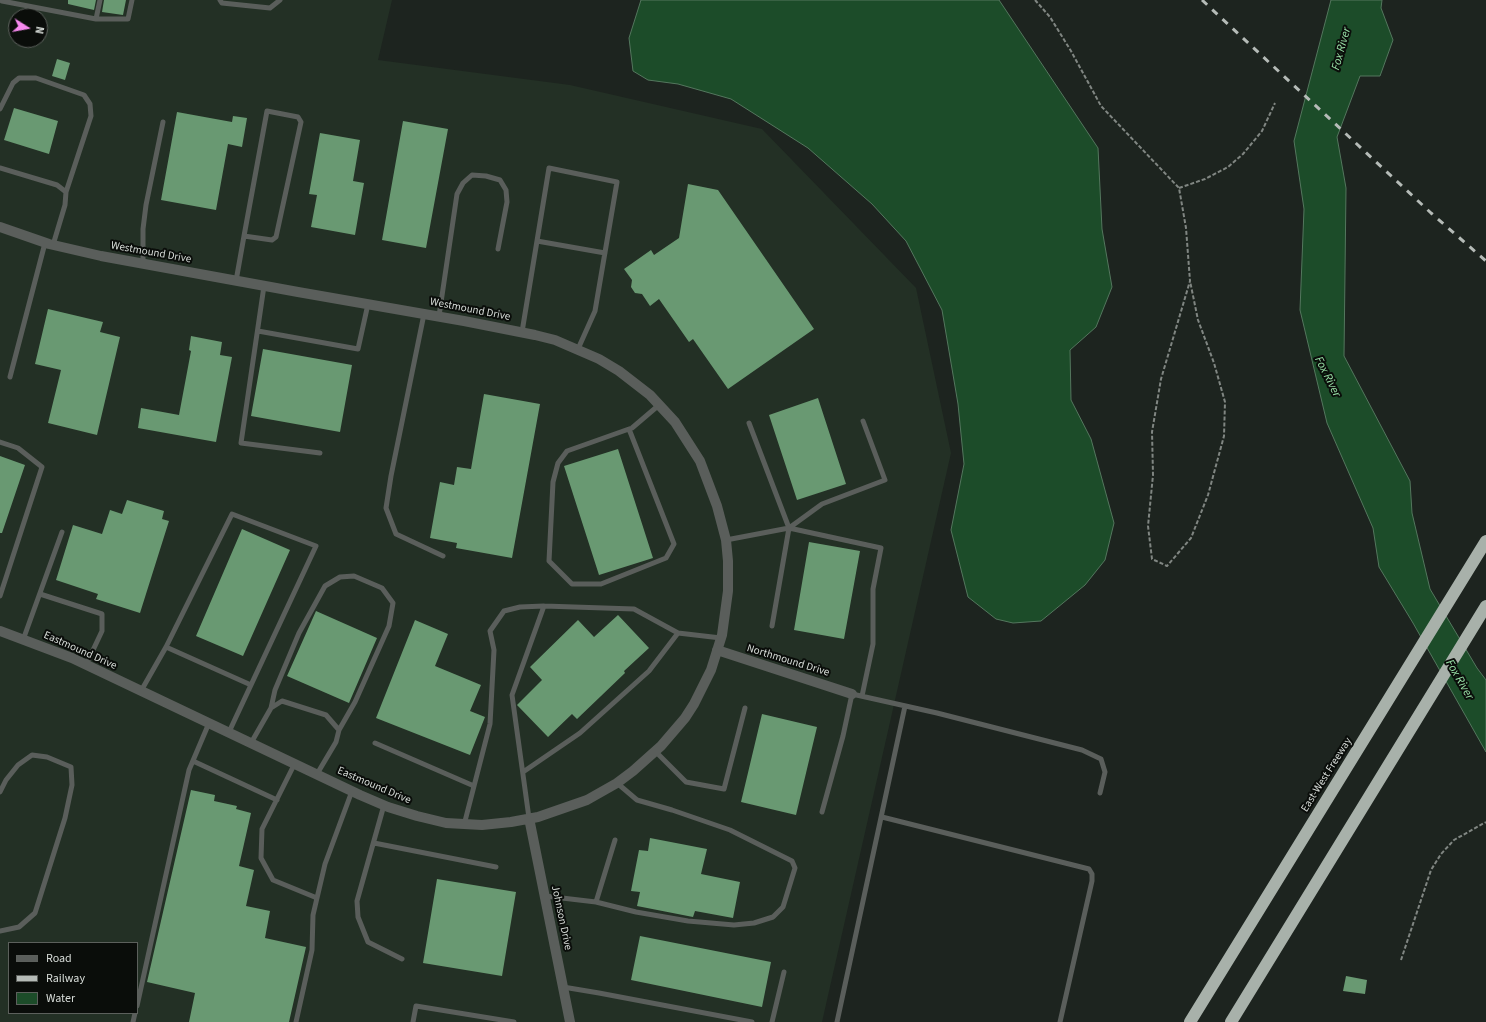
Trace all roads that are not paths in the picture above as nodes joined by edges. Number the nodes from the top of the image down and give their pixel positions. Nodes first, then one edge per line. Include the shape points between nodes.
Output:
1 (39, 0) edge
2 (100, 0) edge
3 (132, 0) edge
4 (220, 0) edge
5 (280, 0) edge
6 (1, 1) edge
7 (37, 7) junction
8 (96, 19) junction
9 (0, 109) edge
10 (163, 122) dead end
11 (0, 168) edge
12 (66, 192) junction
13 (0, 228) edge
14 (244, 236) junction
15 (537, 241) junction
16 (49, 244) junction
17 (498, 249) dead end
18 (605, 253) junction
19 (143, 263) junction
20 (236, 281) junction
21 (264, 286) junction
22 (368, 304) junction
23 (424, 314) junction
24 (439, 316) junction
25 (258, 331) junction
26 (522, 332) junction
27 (578, 350) junction
28 (10, 377) dead end
29 (659, 404) junction
30 (863, 421) dead end
31 (749, 423) dead end
32 (629, 429) junction
33 (0, 442) edge
34 (320, 453) dead end
35 (788, 528) junction
36 (62, 532) dead end
37 (726, 540) junction
38 (1486, 542) edge
39 (444, 556) dead end
40 (0, 576) edge
41 (6, 578) junction
42 (40, 594) junction
43 (0, 596) edge
44 (544, 606) junction
45 (1486, 606) edge
46 (772, 626) dead end
47 (0, 631) edge
48 (678, 633) junction
49 (720, 638) junction
50 (23, 640) junction
51 (166, 647) junction
52 (717, 650) junction
53 (86, 665) junction
54 (251, 685) junction
55 (141, 691) junction
56 (857, 695) junction
57 (905, 706) junction
58 (271, 708) junction
59 (745, 708) dead end
60 (209, 723) junction
61 (339, 730) junction
62 (229, 732) junction
63 (251, 743) junction
64 (375, 743) dead end
65 (655, 752) junction
66 (193, 761) junction
67 (294, 763) junction
68 (523, 772) junction
69 (317, 774) junction
70 (617, 783) junction
71 (474, 786) junction
72 (352, 791) junction
73 (0, 792) edge
74 (1100, 793) dead end
75 (277, 800) junction
76 (384, 805) junction
77 (822, 812) dead end
78 (882, 817) junction
79 (529, 818) junction
80 (464, 825) junction
81 (615, 840) dead end
82 (374, 843) junction
83 (496, 866) dead end
84 (545, 896) junction
85 (317, 898) junction
86 (596, 902) junction
87 (0, 931) edge
88 (402, 959) dead end
89 (784, 972) dead end
90 (563, 987) junction
91 (138, 1002) edge
92 (296, 1022) edge
93 (413, 1022) edge
94 (514, 1022) edge
95 (570, 1022) edge
96 (752, 1022) edge
97 (772, 1022) edge
98 (837, 1022) edge
99 (1060, 1022) edge
100 (1190, 1022) edge
101 (1231, 1022) edge

1 - 7 lane
2 - 8 lane
3 - 8 lane via 128,19
4 - 5 lane via 222,3 270,8
6 - 7 lane
7 - 8 lane
9 - 12 lane via 13,83 19,78 36,78 84,95 90,104 91,116
10 - 19 lane via 146,205
11 - 12 lane via 57,185
12 - 16 lane via 65,205
13 - 16 street, Westmound Drive
14 - 14 lane via 267,111 298,118 301,122 276,237 272,240
14 - 20 lane
15 - 18 lane
15 - 18 lane via 549,168 617,182
15 - 26 lane
16 - 19 street, Westmound Drive
16 - 28 lane
17 - 24 lane via 507,202 506,190 500,180 472,175 463,183 457,194
18 - 27 lane via 595,311
19 - 20 street, Westmound Drive
20 - 21 street, Westmound Drive
21 - 22 street, Westmound Drive
21 - 25 lane
22 - 23 street, Westmound Drive
22 - 25 lane via 358,349
23 - 24 street, Westmound Drive
23 - 39 lane via 386,508 396,534
24 - 26 street, Westmound Drive
25 - 34 lane via 241,443
26 - 27 street, Westmound Drive via 555,340
27 - 29 street, Westmound Drive via 619,371
29 - 32 lane
29 - 37 street, Westmound Drive via 675,422 700,461
30 - 35 lane via 884,480 822,504
31 - 35 lane
32 - 32 lane via 567,451 558,463 553,482 549,561 572,584 601,584 666,558 674,544
33 - 41 lane via 18,448 42,467
35 - 37 lane
35 - 46 lane
35 - 56 lane via 881,548 873,589 873,644
36 - 42 lane
37 - 49 street, Westmound Drive via 728,591 726,615
38 - 100 highway, East-West Freeway
40 - 41 lane
41 - 43 lane
42 - 50 lane
42 - 53 lane via 102,614 102,632
44 - 48 lane via 634,609
44 - 68 lane via 512,695
44 - 71 lane via 504,611 490,631 494,650 490,724
45 - 101 highway
47 - 50 street, Eastmound Drive
48 - 49 lane
48 - 68 lane via 650,671 580,734
49 - 52 street, Westmound Drive
50 - 53 street, Eastmound Drive
51 - 54 lane
51 - 54 lane via 232,514 316,546
51 - 55 lane
52 - 56 street, Northmound Drive
52 - 65 street, Eastmound Drive via 711,670 694,704
53 - 55 street, Eastmound Drive
54 - 62 lane
55 - 60 street, Eastmound Drive
56 - 57 lane
56 - 77 lane
57 - 74 lane via 1082,750 1101,759 1105,772
57 - 78 lane
58 - 61 lane via 282,701 326,715
58 - 61 lane via 299,633 325,586 340,577 354,576 382,588 393,603 389,626 355,702
58 - 63 lane
59 - 65 lane via 724,789 686,782
60 - 62 street, Eastmound Drive
60 - 66 lane
61 - 69 lane via 336,742
62 - 63 street, Eastmound Drive
63 - 67 street, Eastmound Drive
64 - 71 lane
65 - 70 street, Eastmound Drive
66 - 75 lane
66 - 91 lane
67 - 69 street, Eastmound Drive
67 - 75 lane
68 - 79 lane
69 - 72 street, Eastmound Drive
70 - 79 street, Eastmound Drive via 587,800 562,810
70 - 86 lane via 637,800 730,830 792,861 795,868 784,907 773,917 754,923 734,925 688,921
71 - 80 lane
72 - 76 street, Eastmound Drive
72 - 85 lane via 325,864
73 - 87 lane via 18,765 32,755 47,757 70,767 72,785 65,818 35,913 19,927
75 - 85 lane via 262,829 261,858 273,880
76 - 80 street, Eastmound Drive via 417,816
76 - 82 lane
78 - 98 lane
78 - 99 lane via 1089,869 1092,882
79 - 80 street, Eastmound Drive
79 - 84 street, Johnson Drive
81 - 86 lane
82 - 83 lane
82 - 88 lane via 358,901 358,917 368,942
84 - 86 lane
84 - 90 street, Johnson Drive
85 - 92 lane via 313,915 312,950
89 - 97 lane
90 - 95 street, Johnson Drive
90 - 96 lane
93 - 94 lane via 416,1006

